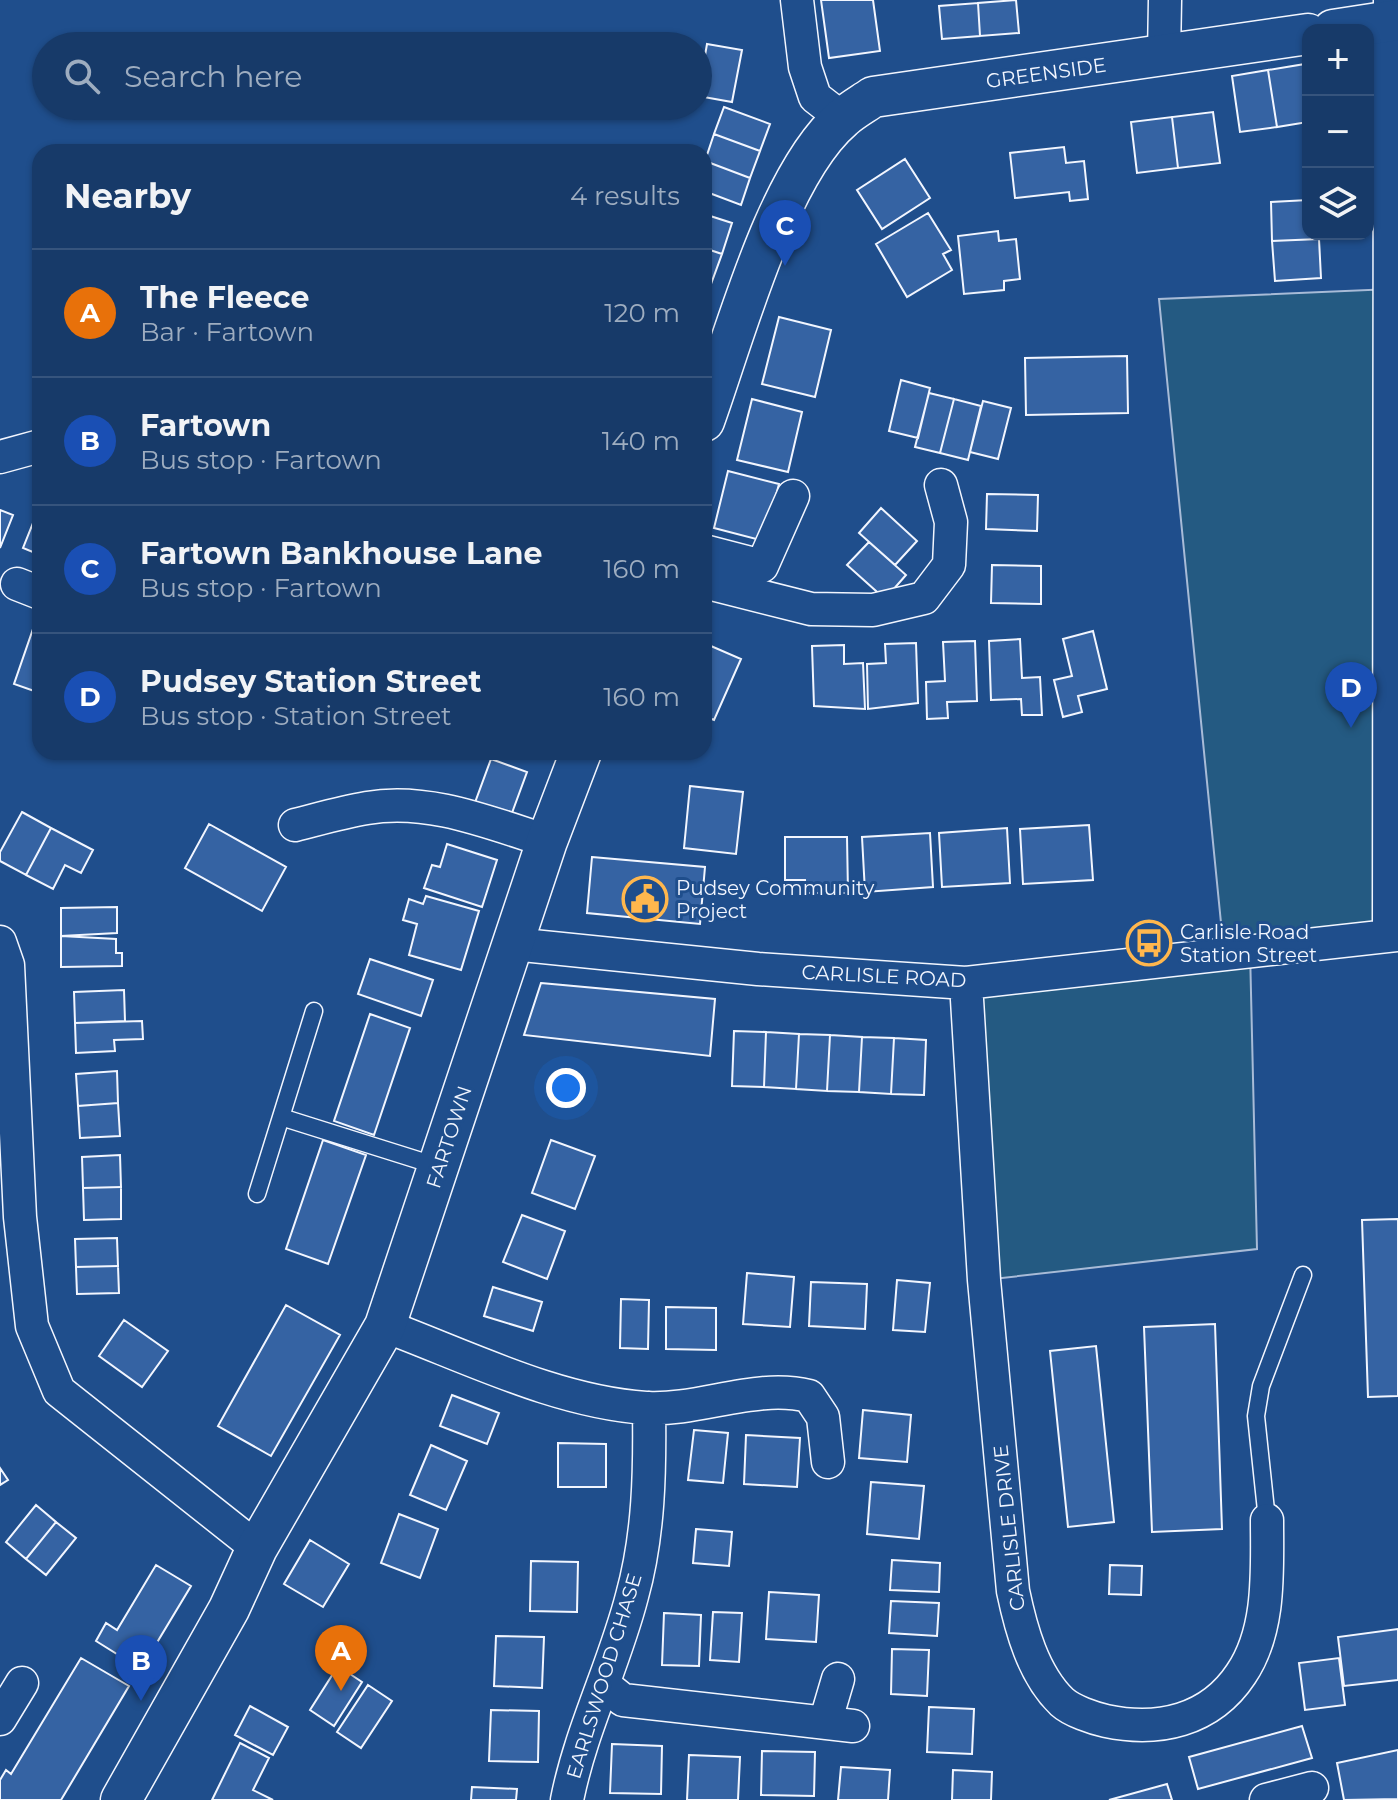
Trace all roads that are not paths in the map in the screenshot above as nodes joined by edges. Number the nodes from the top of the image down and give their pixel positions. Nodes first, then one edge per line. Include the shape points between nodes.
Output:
1 (797, 0) edge
2 (1165, 0) edge
3 (1393, 14) edge
4 (1356, 24) edge
5 (1302, 35) edge
6 (1164, 55) junction
7 (842, 118) junction
8 (712, 399) edge
9 (32, 448) edge
10 (0, 457) edge
11 (941, 485) dead end
12 (793, 496) dead end
13 (712, 553) edge
14 (712, 584) edge
15 (578, 760) edge
16 (295, 825) dead end
17 (1394, 831) edge
18 (547, 841) junction
19 (1386, 935) edge
20 (0, 942) edge
21 (513, 944) junction
22 (966, 983) junction
23 (314, 1011) dead end
24 (281, 1117) junction
25 (439, 1167) junction
26 (257, 1194) dead end
27 (10, 1218) edge
28 (1303, 1275) dead end
29 (385, 1326) junction
30 (649, 1408) junction
31 (828, 1462) dead end
32 (1267, 1520) joint
33 (257, 1548) junction
34 (838, 1679) dead end
35 (22, 1683) dead end
36 (603, 1684) junction
37 (0, 1719) edge
38 (1312, 1788) dead end
39 (121, 1800) edge
40 (567, 1800) edge
41 (1266, 1800) edge

1 - 7 street via 805,67 815,97
2 - 6 street
3 - 4 street
3 - 17 street
5 - 6 street, GREENSIDE
6 - 7 street, GREENSIDE via 873,97
7 - 8 street, GREENSIDE via 808,159 775,223
9 - 10 street
11 - 14 street via 951,522 949,565 924,598 873,610 811,609
12 - 13 street via 762,566
15 - 18 street, FARTOWN
16 - 18 street via 370,807 424,808 470,816
17 - 19 street
18 - 21 street, FARTOWN
19 - 22 street, CARLISLE ROAD
20 - 27 street via 8,965
21 - 22 street, CARLISLE ROAD
21 - 25 street, FARTOWN
22 - 32 street, CARLISLE DRIVE via 984,1280 1013,1591 1022,1636 1063,1702 1094,1718 1142,1726 1167,1725 1221,1699 1242,1673 1257,1636 1267,1594
23 - 24 lane
24 - 25 lane
24 - 26 lane
25 - 29 street, FARTOWN
27 - 33 street via 32,1326 59,1391
28 - 32 lane via 1261,1386 1256,1416
29 - 30 street via 580,1397
29 - 33 street, FARTOWN
30 - 31 street via 691,1407 789,1391 809,1396 823,1417
30 - 36 street, EARLSWOOD CHASE via 650,1467 640,1558
33 - 39 street, FARTOWN via 229,1609
34 - 36 street via 839,1724 623,1700
35 - 37 street
36 - 40 street, EARLSWOOD CHASE
38 - 41 street

